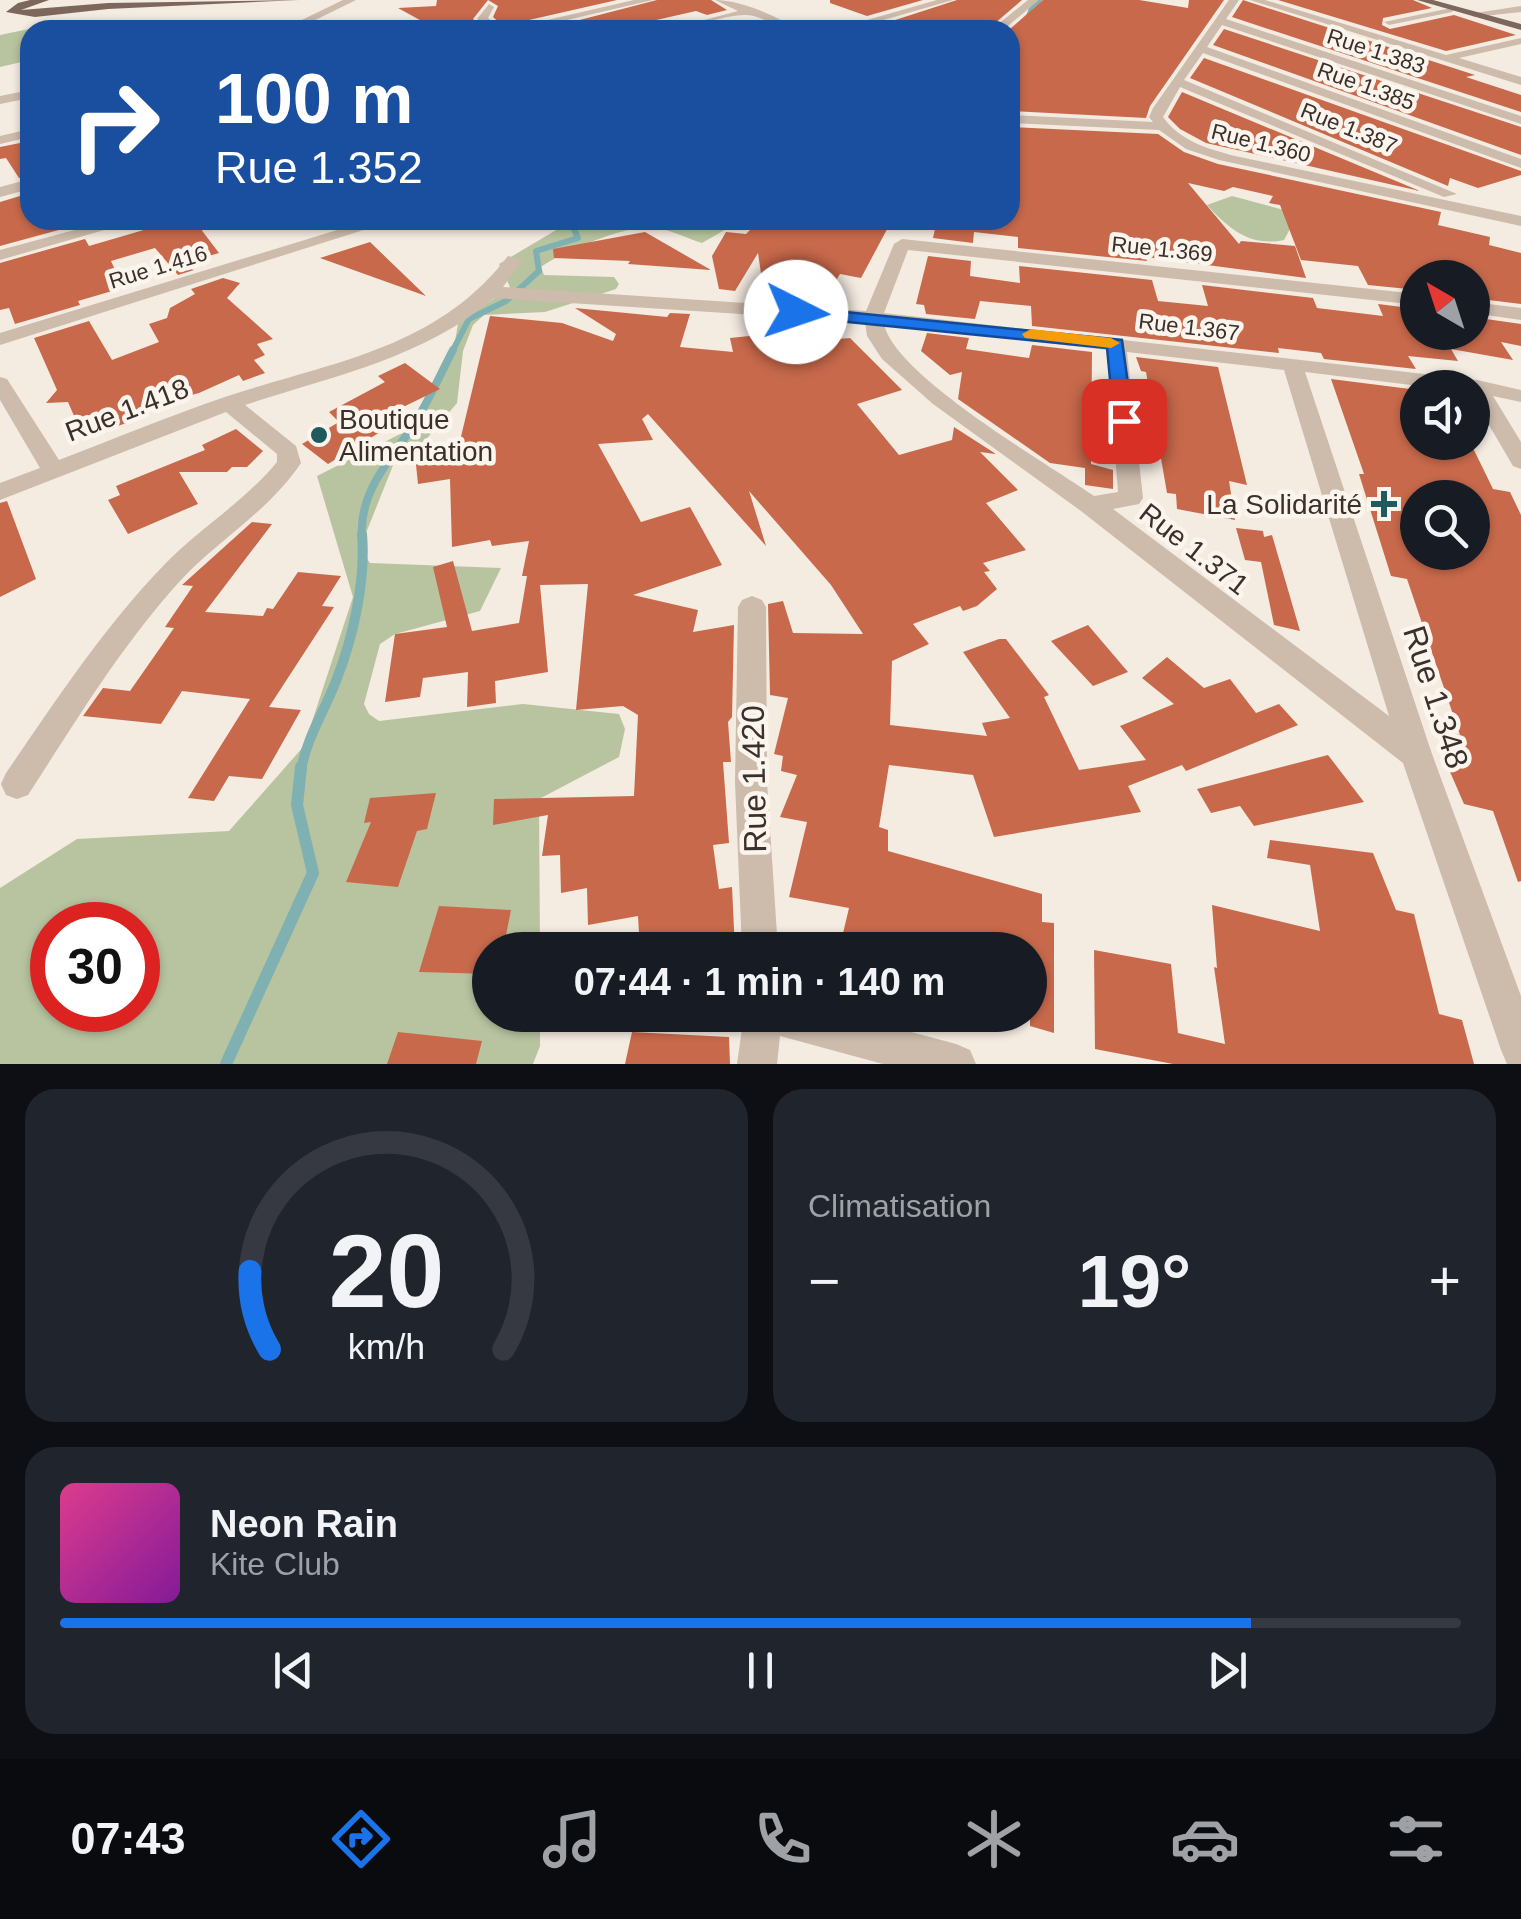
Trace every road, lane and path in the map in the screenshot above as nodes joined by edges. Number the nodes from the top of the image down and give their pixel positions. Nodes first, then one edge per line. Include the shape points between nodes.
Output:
1 (44, 0) edge
2 (294, 0) edge
3 (352, 0) edge
4 (648, 0) edge
5 (720, 0) edge
6 (948, 0) edge
7 (1034, 0) edge
8 (1234, 0) edge
9 (1255, 0) edge
10 (1422, 0) edge
11 (71, 1) edge
12 (234, 1) edge
13 (26, 2) edge
14 (108, 6) junction
15 (489, 7) dead end
16 (1452, 9) junction
17 (1521, 9) edge
18 (750, 11) junction
19 (52, 12) junction
20 (12, 13) junction
21 (35, 14) junction
22 (1474, 14) junction
23 (0, 19) edge
24 (308, 20) edge
25 (483, 20) edge
26 (555, 20) edge
27 (713, 20) edge
28 (770, 20) edge
29 (874, 20) edge
30 (1009, 20) edge
31 (1218, 20) junction
32 (1389, 22) dead end
33 (1521, 27) edge
34 (1521, 41) edge
35 (1198, 46) junction
36 (1446, 58) junction
37 (1176, 81) junction
38 (1521, 81) edge
39 (1020, 119) edge
40 (1521, 120) edge
41 (1161, 126) junction
42 (1521, 164) edge
43 (1513, 219) edge
44 (94, 230) edge
45 (354, 230) edge
46 (0, 255) edge
47 (514, 260) dead end
48 (491, 292) junction
49 (1400, 298) edge
50 (1490, 310) edge
51 (1521, 314) edge
52 (872, 317) junction
53 (0, 339) edge
54 (1116, 344) junction
55 (1292, 364) junction
56 (1400, 377) edge
57 (0, 382) edge
58 (1490, 389) edge
59 (1521, 396) edge
60 (229, 404) junction
61 (1490, 408) edge
62 (1521, 461) edge
63 (54, 471) junction
64 (0, 492) edge
65 (1090, 505) junction
66 (752, 607) dead end
67 (1416, 754) junction
68 (17, 784) dead end
69 (759, 932) edge
70 (761, 1032) edge
71 (838, 1032) edge
72 (1521, 1050) edge
73 (757, 1064) edge
74 (956, 1064) edge

1 - 13 main road
2 - 12 main road
3 - 24 street
4 - 26 street
5 - 18 street
6 - 29 street
7 - 30 street
8 - 31 street
9 - 36 street
10 - 16 main road
11 - 14 main road
11 - 19 main road
12 - 14 main road
13 - 20 main road
14 - 19 main road
15 - 25 street
16 - 22 main road
16 - 32 street
17 - 22 street
18 - 27 street
18 - 28 street
19 - 21 main road
20 - 21 main road
20 - 23 main road
21 - 23 main road
22 - 33 main road
31 - 35 street
31 - 40 street, Rue 1.383
34 - 36 street
35 - 37 street
35 - 42 street, Rue 1.385
36 - 38 street
37 - 41 street via 1156,117
37 - 43 street, Rue 1.387
39 - 41 street
41 - 43 street, Rue 1.360 via 1193,147 1235,160
44 - 46 street
45 - 53 street, Rue 1.416
47 - 48 street
48 - 52 street, Rue 1.367
48 - 60 street via 369,361
49 - 52 street, Rue 1.369 via 902,244
50 - 51 street
52 - 54 street, Rue 1.367
52 - 65 street, Rue 1.371 via 878,338 906,371
54 - 55 street, Rue 1.367
54 - 65 street via 1131,498
55 - 56 street, Rue 1.367
55 - 67 street, Rue 1.348
57 - 63 street
58 - 59 street, Rue 1.367
60 - 63 street, Rue 1.418
60 - 68 street, Rue 1.418 via 288,451 289,463 172,574
61 - 62 street
63 - 64 street, Rue 1.418
65 - 67 street, Rue 1.371
66 - 69 street, Rue 1.420
67 - 72 street, Rue 1.348
70 - 73 street
71 - 74 street

